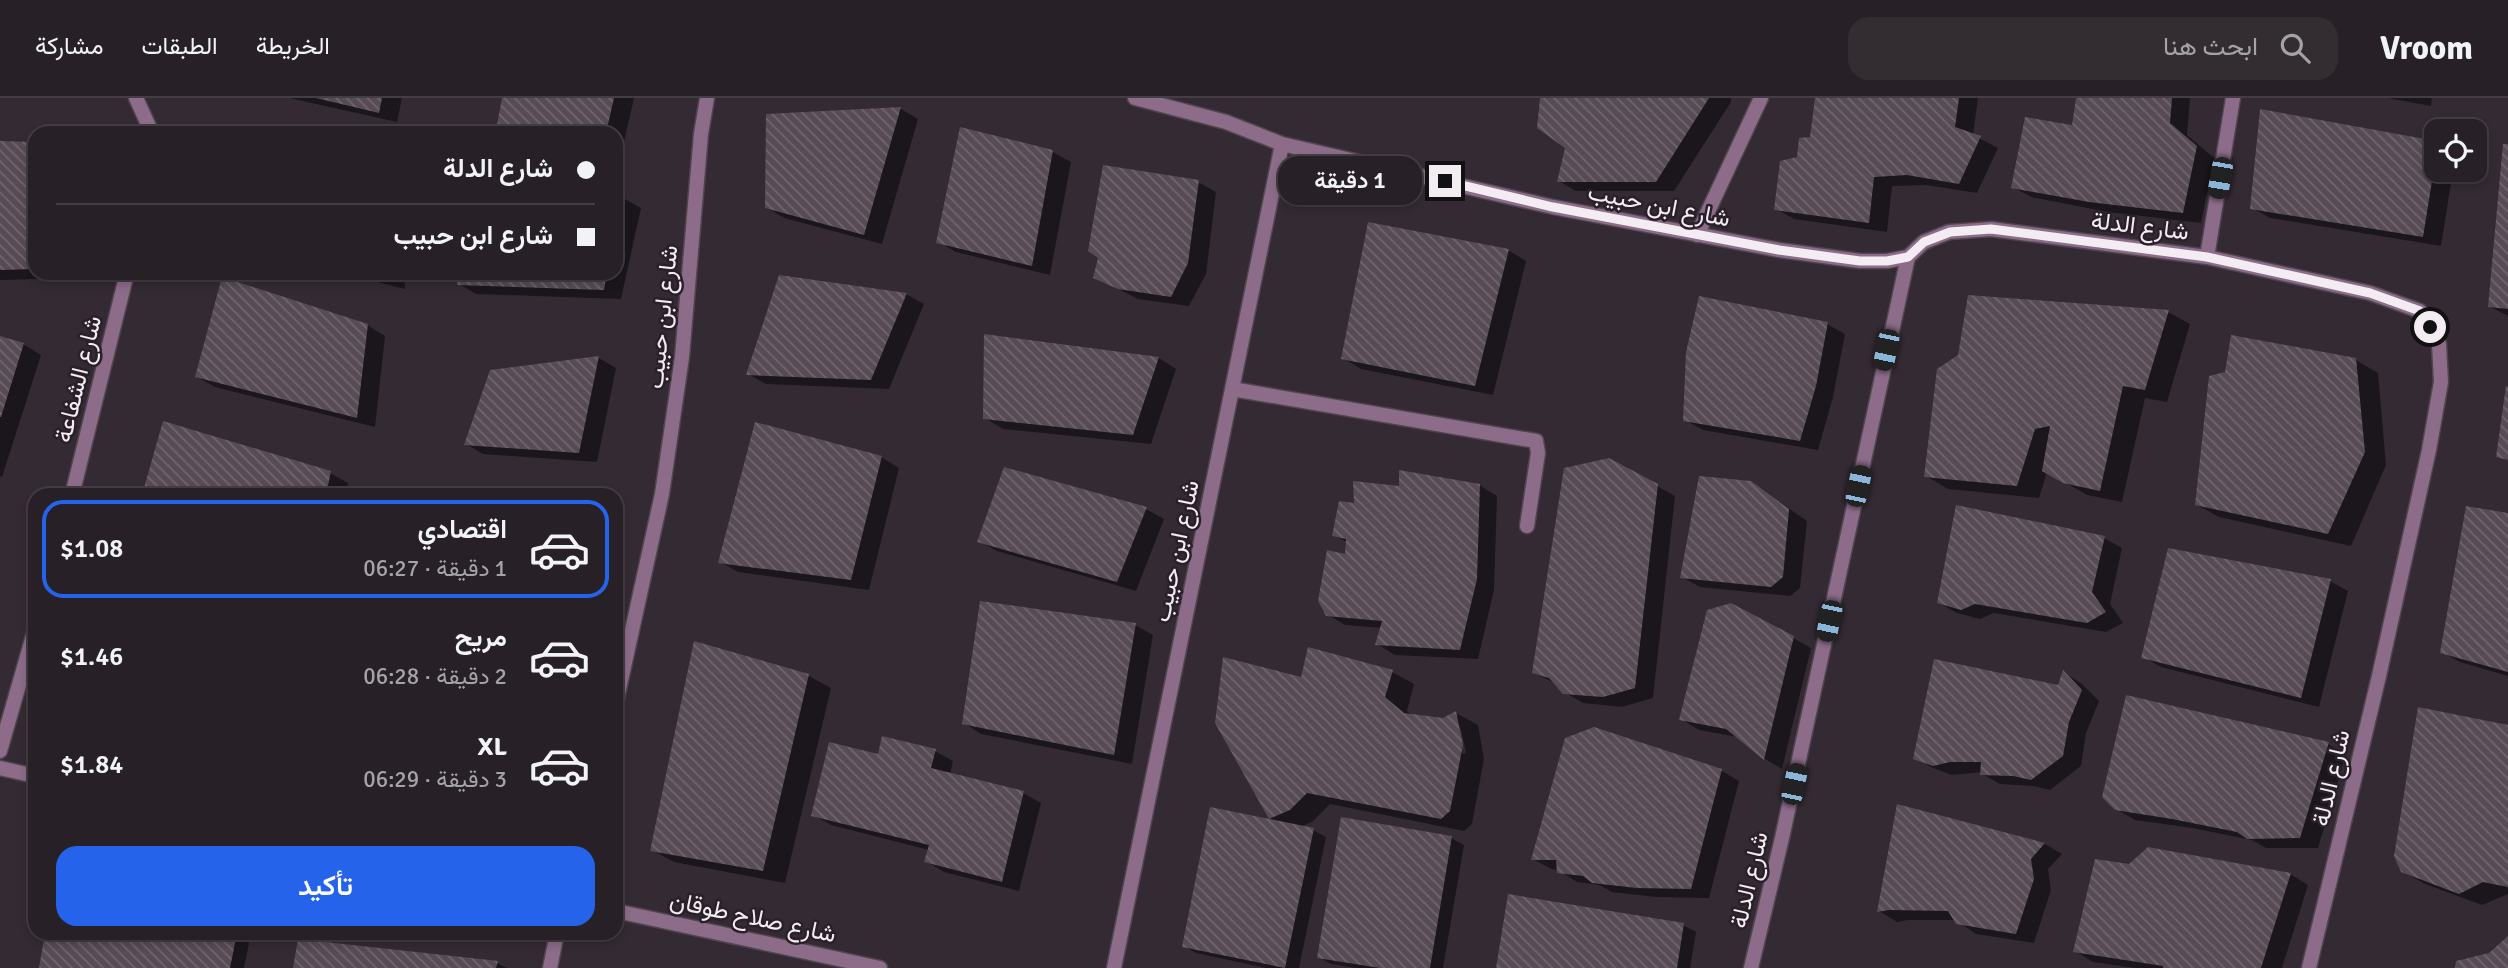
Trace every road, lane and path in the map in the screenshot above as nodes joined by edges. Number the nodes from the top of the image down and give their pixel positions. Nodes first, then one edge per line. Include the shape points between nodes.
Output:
1 (136, 98) edge
2 (707, 98) edge
3 (1135, 98) edge
4 (1761, 98) edge
5 (2233, 98) edge
6 (149, 126) edge
7 (1282, 144) junction
8 (1696, 235) junction
9 (1908, 257) junction
10 (2207, 257) junction
11 (125, 280) edge
12 (1232, 389) junction
13 (74, 488) edge
14 (1527, 526) dead end
15 (28, 653) edge
16 (623, 671) edge
17 (0, 751) edge
18 (0, 768) edge
19 (28, 774) edge
20 (623, 913) edge
21 (556, 940) edge
22 (550, 968) edge
23 (880, 968) edge
24 (1114, 968) edge
25 (1751, 968) edge
26 (2309, 968) edge

1 - 6 street
2 - 16 street, شارع ابن حبيب via 682,357 662,494
3 - 7 street, شارع ابن حبيب via 1226,122
4 - 8 street
5 - 10 street
7 - 8 street, شارع ابن حبيب
7 - 12 street, شارع ابن حبيب
8 - 9 street, شارع ابن حبيب via 1860,261
9 - 10 street, شارع الدلة via 1924,242 1950,232 1991,229
9 - 25 street, شارع الدلة
10 - 26 street, شارع الدلة via 2370,293 2420,311 2439,344 2441,382 2429,450
11 - 13 street, شارع الشفاعة
12 - 14 street via 1536,441
12 - 24 street, شارع ابن حبيب
15 - 17 street
18 - 19 street
20 - 23 street, شارع صلاح طوقان
21 - 22 street

